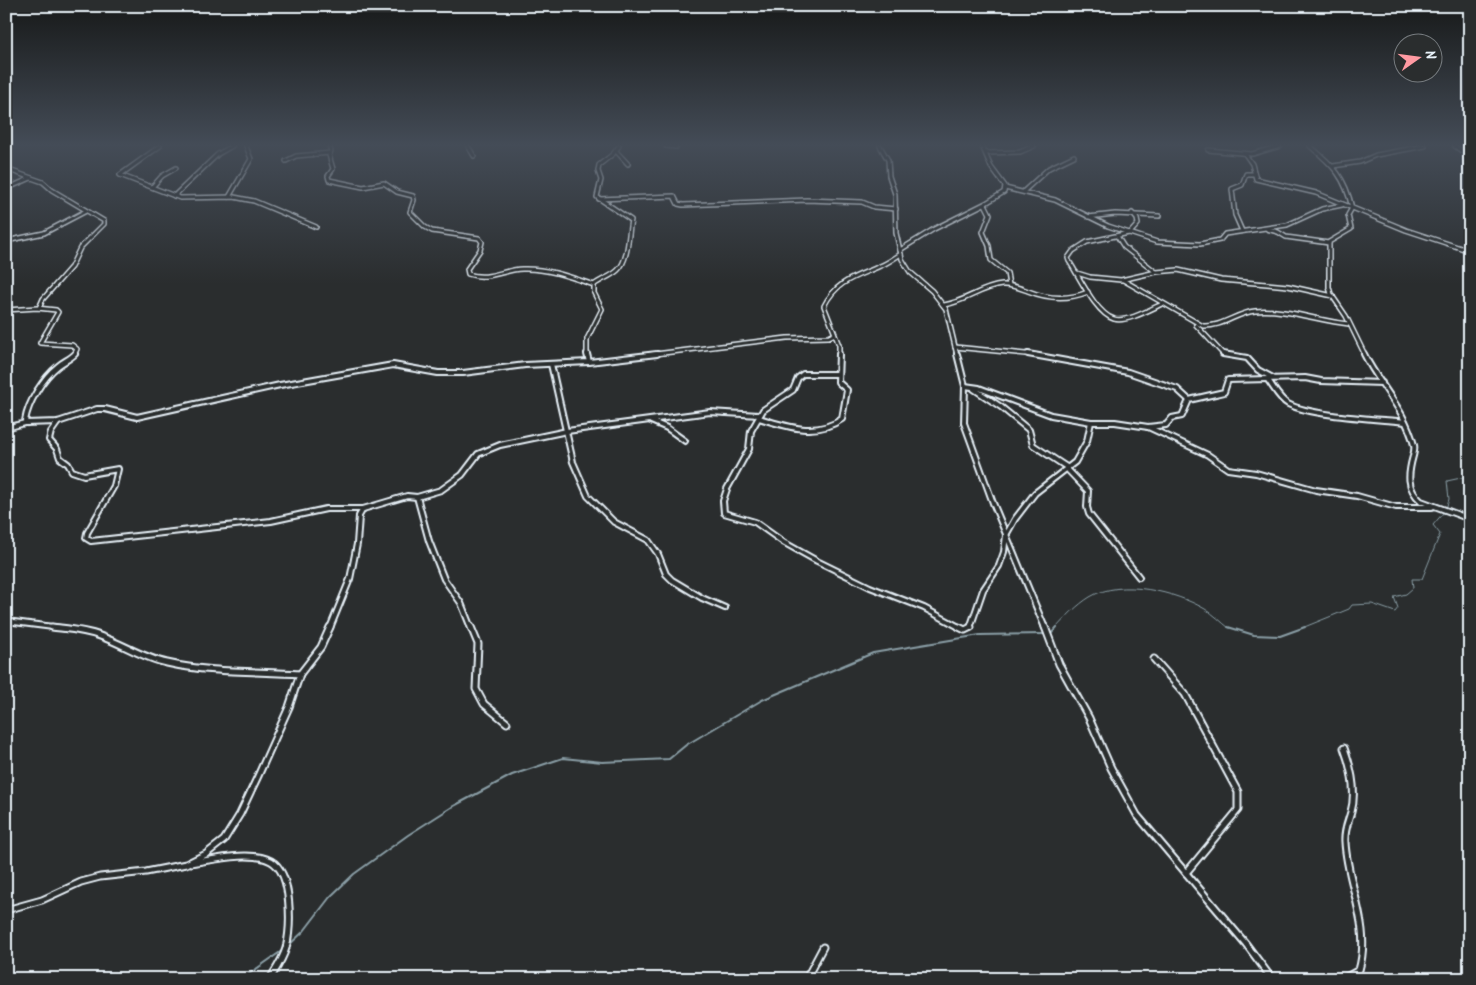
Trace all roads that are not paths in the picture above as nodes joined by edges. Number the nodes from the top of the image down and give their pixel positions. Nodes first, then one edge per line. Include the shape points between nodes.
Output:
1 (55, 192) edge
2 (165, 192) edge
3 (179, 192) edge
4 (232, 192) edge
5 (397, 192) edge
6 (598, 192) edge
7 (894, 192) edge
8 (1004, 192) edge
9 (1026, 192) edge
10 (1233, 192) edge
11 (1308, 192) edge
12 (1348, 192) edge
13 (174, 197) junction
14 (229, 197) junction
15 (599, 199) junction
16 (985, 204) junction
17 (1342, 205) junction
18 (1352, 208) junction
19 (896, 209) junction
20 (86, 211) junction
21 (1131, 213) junction
22 (1159, 216) dead end
23 (1088, 217) junction
24 (1282, 225) junction
25 (316, 227) dead end
26 (1262, 228) junction
27 (1242, 232) junction
28 (1129, 233) junction
29 (1280, 234) junction
30 (1117, 236) junction
31 (6, 241) edge
32 (1329, 243) junction
33 (1470, 251) edge
34 (900, 252) junction
35 (1156, 272) junction
36 (1077, 273) junction
37 (1123, 280) junction
38 (1009, 284) junction
39 (594, 285) junction
40 (1088, 292) junction
41 (1333, 296) junction
42 (1162, 304) junction
43 (944, 305) junction
44 (39, 308) junction
45 (6, 310) edge
46 (1192, 322) junction
47 (1349, 324) junction
48 (835, 335) junction
49 (955, 347) junction
50 (590, 362) junction
51 (551, 364) junction
52 (838, 374) junction
53 (1274, 379) junction
54 (1268, 380) junction
55 (1382, 383) junction
56 (965, 386) junction
57 (973, 387) junction
58 (1189, 400) junction
59 (759, 417) junction
60 (651, 421) junction
61 (58, 422) junction
62 (1091, 422) junction
63 (1405, 422) junction
64 (27, 423) junction
65 (1148, 427) junction
66 (6, 428) edge
67 (567, 431) junction
68 (685, 442) dead end
69 (1068, 469) junction
70 (418, 497) junction
71 (1432, 507) junction
72 (363, 509) junction
73 (1470, 519) edge
74 (1006, 535) junction
75 (1139, 577) dead end
76 (725, 608) dead end
77 (6, 621) edge
78 (1154, 658) dead end
79 (300, 674) junction
80 (507, 723) dead end
81 (1344, 748) dead end
82 (186, 864) junction
83 (1186, 873) junction
84 (6, 910) edge
85 (823, 947) dead end
86 (270, 979) edge
87 (806, 979) edge
88 (1272, 979) edge
89 (1343, 979) edge

1 - 20 street
2 - 13 street
3 - 13 street
4 - 14 street
5 - 39 street via 413,196 410,212 426,228 479,238 482,242 480,250 467,268 468,274 477,278 507,271 559,272
6 - 15 street
7 - 19 street
8 - 16 street
9 - 23 street via 1064,203
10 - 27 street via 1234,213
11 - 17 street
12 - 18 street
13 - 14 street
14 - 25 street via 254,201
15 - 19 street via 674,196 678,204 683,205 807,200 862,202
15 - 39 street via 631,220 624,264
16 - 34 street via 930,230
16 - 38 street via 990,214 982,235 988,244 991,260 1007,273
17 - 18 street
17 - 24 street via 1319,208
18 - 32 street via 1348,215 1350,231 1335,236
18 - 33 street
19 - 34 street
20 - 31 street via 44,233
20 - 44 street via 104,220 104,224 80,248 71,267
21 - 22 street
21 - 23 street via 1103,213
21 - 28 street via 1138,224
23 - 28 street
24 - 26 street
24 - 29 street
26 - 27 street
26 - 29 street
27 - 28 street via 1225,234 1220,240 1200,244 1156,242
28 - 30 street
29 - 32 street
30 - 35 street via 1122,246
30 - 36 street via 1079,244 1068,258
32 - 41 street via 1329,287
34 - 43 street via 910,272
34 - 48 street via 880,266 846,279 826,302 824,306
35 - 37 street
35 - 41 street via 1178,270 1221,280 1288,286
36 - 37 street
36 - 40 street
37 - 42 street
38 - 40 street via 1054,298 1077,297
38 - 43 street via 984,290 958,304
39 - 50 street via 594,293 602,309 585,343
40 - 42 street via 1115,319 1121,320
41 - 47 street
42 - 46 street
43 - 49 street
44 - 45 street
44 - 64 street via 58,311 40,343 72,345 77,349 40,388 26,414
46 - 47 street via 1211,327 1242,314 1259,311
46 - 53 street via 1224,354 1247,358 1258,370
47 - 55 street
48 - 50 street
48 - 52 street via 839,345
49 - 56 street
49 - 58 street via 1031,354 1135,374 1177,389
50 - 51 street
51 - 61 street via 463,373 438,373 393,364 137,417 102,409
51 - 67 street
52 - 59 street via 803,374 793,390 768,406
52 - 59 street via 838,382 848,395 838,423 818,430 790,427
53 - 54 street
53 - 55 street
54 - 58 street via 1228,380 1224,392
54 - 63 street via 1289,404
55 - 63 street
56 - 57 street
56 - 74 street via 964,422
57 - 62 street via 1051,415
57 - 69 street via 1028,430 1033,445
58 - 65 street via 1182,416 1172,418 1166,425
59 - 60 street via 710,412
59 - 74 street via 751,431 750,449 723,501 724,513 755,522 793,548 870,587 968,630 983,590 999,566
60 - 67 street
60 - 68 street
61 - 64 street
61 - 72 street via 49,440 72,471 84,475 118,469 114,486 87,533 86,538 90,541 271,521 326,509
62 - 65 street
62 - 69 street via 1087,441
63 - 71 street via 1415,447 1409,486 1415,496
64 - 66 street
65 - 71 street via 1208,455 1228,469 1396,507
67 - 70 street via 484,450 442,490
67 - 76 street via 576,474 593,503 614,522 648,540 672,580
69 - 74 street via 1024,504
69 - 75 street via 1088,491 1088,513
70 - 72 street via 407,496
70 - 80 street via 429,541 444,579 461,603 478,644 476,689 493,714
71 - 73 street
72 - 79 street via 359,516 350,579 321,647
74 - 83 street via 1059,664 1112,768 1138,815
77 - 79 street via 84,631 167,664
78 - 83 street via 1185,694 1238,792 1238,810
79 - 82 street via 290,707 230,832 217,846
81 - 89 street via 1353,790 1351,812 1345,826 1346,847 1360,918 1363,957 1359,970
82 - 84 street via 100,877
82 - 86 street via 250,858 270,860 279,866 288,901 288,934 286,949
83 - 88 street
85 - 87 street

